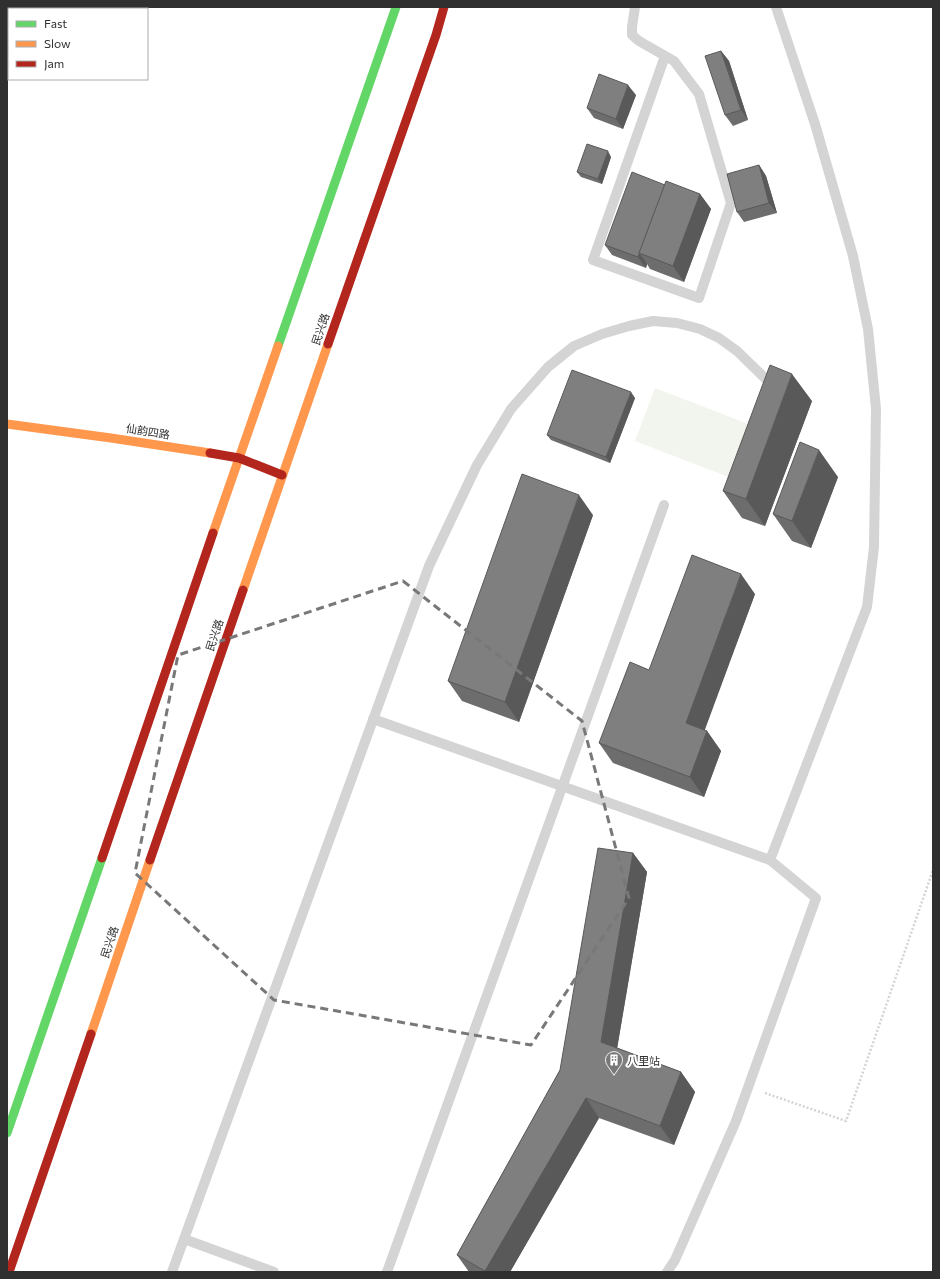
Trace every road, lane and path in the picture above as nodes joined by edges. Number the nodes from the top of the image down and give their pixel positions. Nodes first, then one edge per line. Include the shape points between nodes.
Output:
1 (396, 7) edge
2 (444, 7) edge
3 (635, 7) edge
4 (776, 7) edge
5 (665, 56) junction
6 (770, 383) edge
7 (7, 424) edge
8 (239, 458) junction
9 (282, 475) junction
10 (664, 505) dead end
11 (374, 719) junction
12 (564, 787) junction
13 (770, 860) junction
14 (933, 870) edge
15 (748, 1086) junction
16 (7, 1133) edge
17 (184, 1238) junction
18 (9, 1272) edge
19 (172, 1272) edge
20 (274, 1272) edge
21 (388, 1272) edge
22 (667, 1272) edge

1 - 8 street
2 - 9 street, 民兴路
3 - 5 lane via 632,35
4 - 13 lane via 815,124 853,256 868,329 876,409 874,547 867,607
5 - 5 lane via 674,61 699,94 732,202 699,298 593,260
6 - 11 lane via 737,351 719,338 700,329 677,323 653,321 602,334 574,346 548,367 511,409 477,465 429,566
7 - 8 street, 仙韵四路
8 - 9 street, 仙韵四路
8 - 16 street
9 - 18 street, 民兴路
10 - 12 lane
11 - 12 lane
11 - 17 lane
12 - 13 lane
12 - 21 lane
13 - 15 lane via 816,898
14 - 15 path via 846,1121
15 - 22 lane via 726,1143 675,1260
17 - 19 lane
17 - 20 lane

